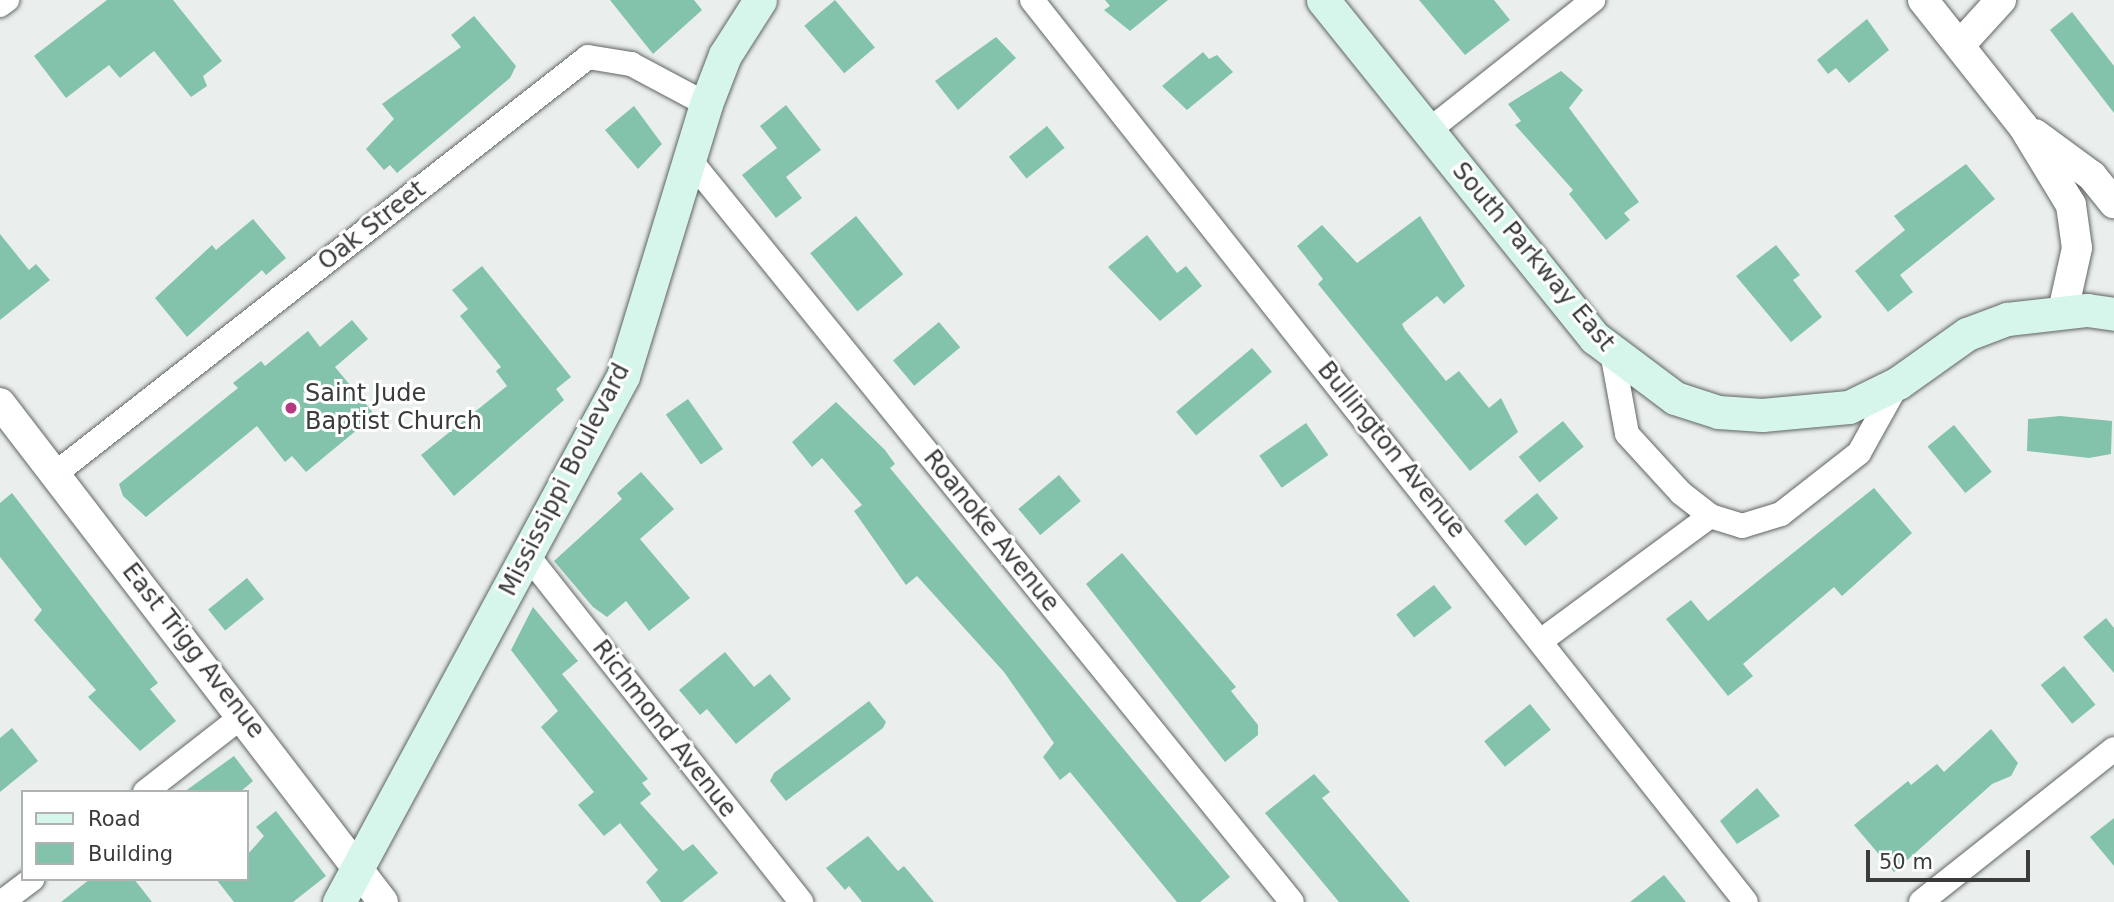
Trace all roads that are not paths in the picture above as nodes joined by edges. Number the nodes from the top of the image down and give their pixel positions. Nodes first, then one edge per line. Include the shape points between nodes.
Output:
1 (7, 0) edge
2 (760, 0) edge
3 (1032, 0) edge
4 (1323, 0) edge
5 (1594, 0) edge
6 (1923, 0) edge
7 (2001, 0) edge
8 (0, 5) edge
9 (1960, 45) junction
10 (706, 104) junction
11 (2023, 126) junction
12 (1427, 131) junction
13 (690, 160) junction
14 (2114, 203) edge
15 (2063, 312) junction
16 (2114, 314) edge
17 (1612, 352) junction
18 (1898, 383) junction
19 (0, 403) edge
20 (56, 473) junction
21 (1710, 516) junction
22 (528, 556) junction
23 (1542, 640) junction
24 (244, 715) junction
25 (2114, 749) edge
26 (148, 790) edge
27 (358, 869) junction
28 (29, 881) edge
29 (0, 897) edge
30 (3, 902) edge
31 (340, 902) edge
32 (383, 902) edge
33 (801, 902) edge
34 (1292, 902) edge
35 (1746, 902) edge
36 (1921, 902) edge

1 - 8 street
2 - 10 main road, Mississippi Boulevard via 725,55
3 - 23 street, Bullington Avenue
4 - 12 main road, South Parkway East
5 - 12 street
6 - 9 street
7 - 9 street
9 - 11 street
10 - 13 main road, Mississippi Boulevard
10 - 20 street, Oak Street via 631,64 588,57
11 - 14 street via 2092,176
11 - 15 street via 2071,205 2077,248
12 - 17 main road, South Parkway East
13 - 22 main road, Mississippi Boulevard via 623,376
13 - 34 street, Roanoke Avenue
15 - 16 main road, South Parkway East
15 - 18 main road, South Parkway East via 2007,319 1968,334
17 - 18 main road, South Parkway East via 1675,398 1718,412 1762,415 1849,407
17 - 21 street via 1628,434
18 - 21 street via 1859,453 1781,514 1742,526
19 - 20 street, East Trigg Avenue
20 - 24 street, East Trigg Avenue
21 - 23 street
22 - 27 main road, Mississippi Boulevard
22 - 33 street, Richmond Avenue
23 - 35 street, Bullington Avenue
24 - 26 street
24 - 27 street, East Trigg Avenue
25 - 36 street
27 - 31 main road, Mississippi Boulevard
27 - 32 street, East Trigg Avenue
28 - 30 street
29 - 30 street

